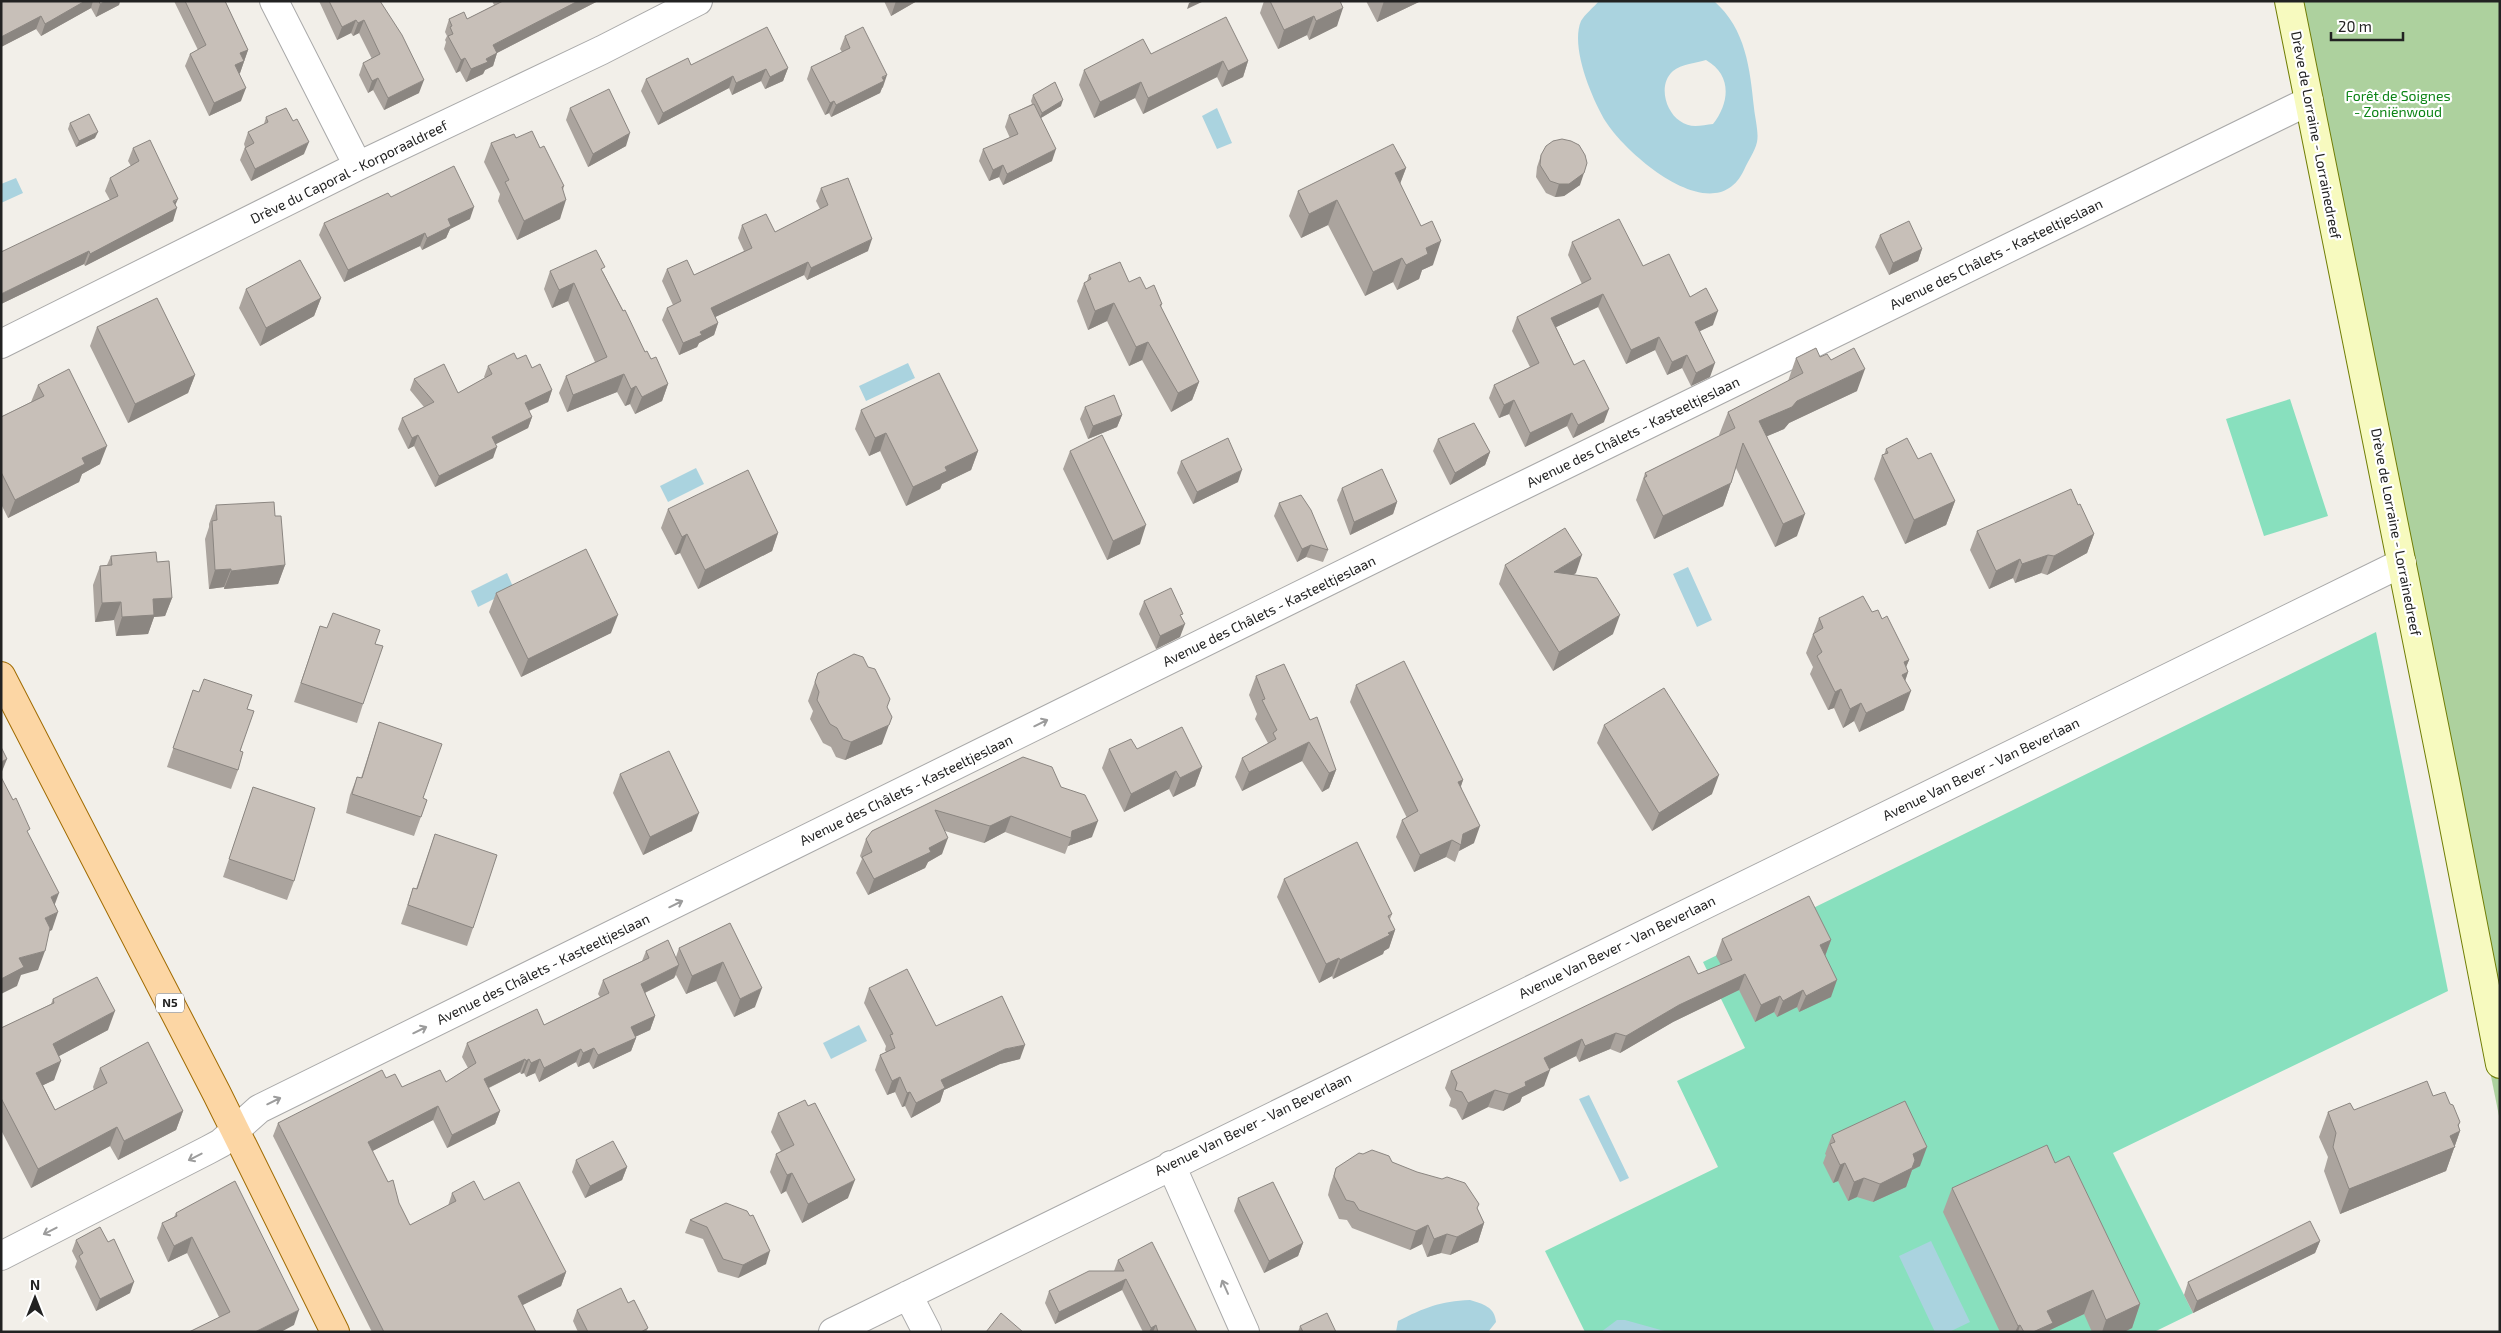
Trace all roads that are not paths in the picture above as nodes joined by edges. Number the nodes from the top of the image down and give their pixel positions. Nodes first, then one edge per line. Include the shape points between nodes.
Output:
1 (274, 1) edge
2 (698, 1) edge
3 (2289, 1) edge
4 (2309, 101) junction
5 (358, 166) junction
6 (1, 344) edge
7 (2402, 563) junction
8 (1, 676) edge
9 (2500, 1064) edge
10 (235, 1130) junction
11 (1171, 1164) junction
12 (1, 1256) edge
13 (908, 1295) junction
14 (335, 1332) edge
15 (833, 1332) edge
16 (927, 1332) edge
17 (1245, 1332) edge

1 - 5 street
2 - 5 street, Drève du Caporal - Korporaaldreef
3 - 4 main road, Drève de Lorraine - Lorrainedreef
4 - 7 main road, Drève de Lorraine - Lorrainedreef
10 -> 4 street, Avenue des Châlets - Kasteeltjeslaan via 259,1109
5 - 6 street, Drève du Caporal - Korporaaldreef
7 - 9 main road, Drève de Lorraine - Lorrainedreef
7 - 11 street, Avenue Van Bever - Van Beverlaan
8 - 10 main road, N5
10 -> 12 street, Avenue des Châlets - Kasteeltjeslaan via 208,1150
10 - 14 main road, N5
11 - 13 street, Avenue Van Bever - Van Beverlaan
17 -> 11 street
13 - 15 street, Avenue Van Bever - Van Beverlaan
13 - 16 street

